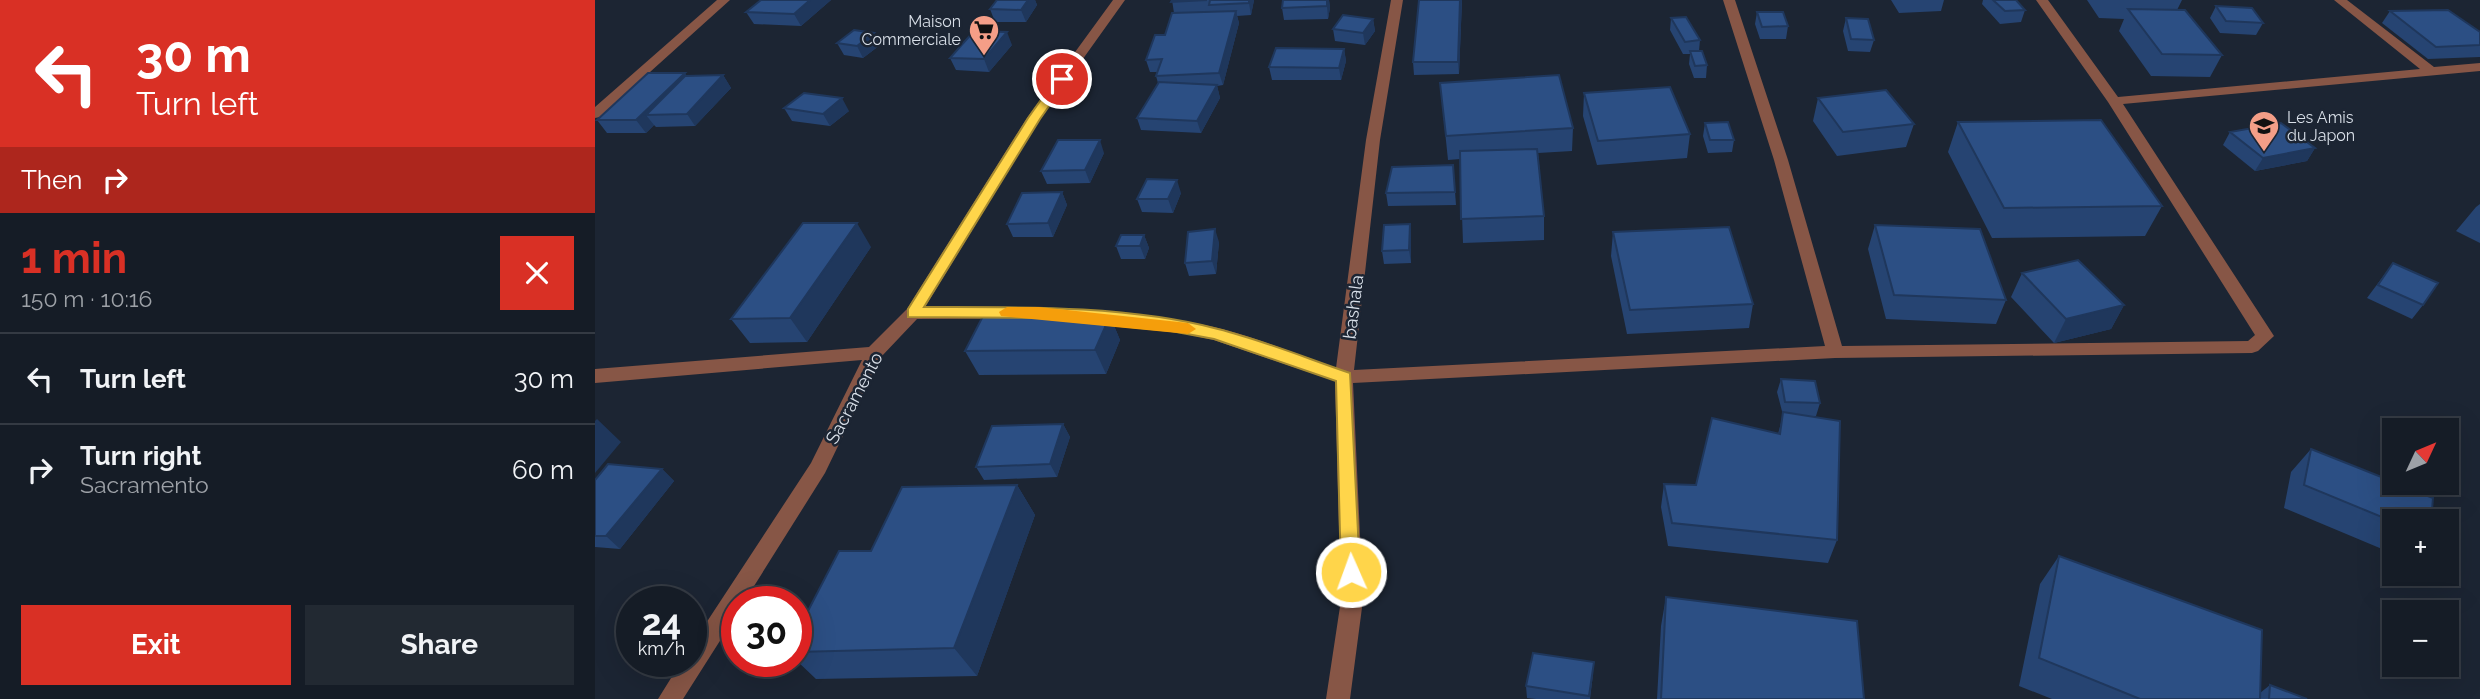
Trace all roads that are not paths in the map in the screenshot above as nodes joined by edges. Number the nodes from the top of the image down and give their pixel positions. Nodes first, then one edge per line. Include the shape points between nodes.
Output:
1 (724, 0) edge
2 (1119, 0) edge
3 (1397, 0) edge
4 (1729, 0) edge
5 (2042, 0) edge
6 (2340, 0) edge
7 (2480, 67) edge
8 (2431, 71) junction
9 (2114, 101) junction
10 (595, 114) edge
11 (913, 313) junction
12 (1835, 352) junction
13 (874, 354) junction
14 (595, 376) edge
15 (1344, 377) junction
16 (670, 699) edge
17 (1338, 699) edge

1 - 10 street
2 - 11 street, Sacramento via 1034,118
3 - 15 street, bashala via 1373,140
4 - 12 street via 1781,160
5 - 9 street
6 - 8 street
7 - 8 street
8 - 9 street
9 - 12 street via 2265,336 2252,347
11 - 13 street, Sacramento
11 - 15 street via 1039,312 1171,326 1216,334
12 - 15 street
13 - 14 street
13 - 16 street, Sacramento via 818,468
15 - 17 street, bashala via 1352,600

